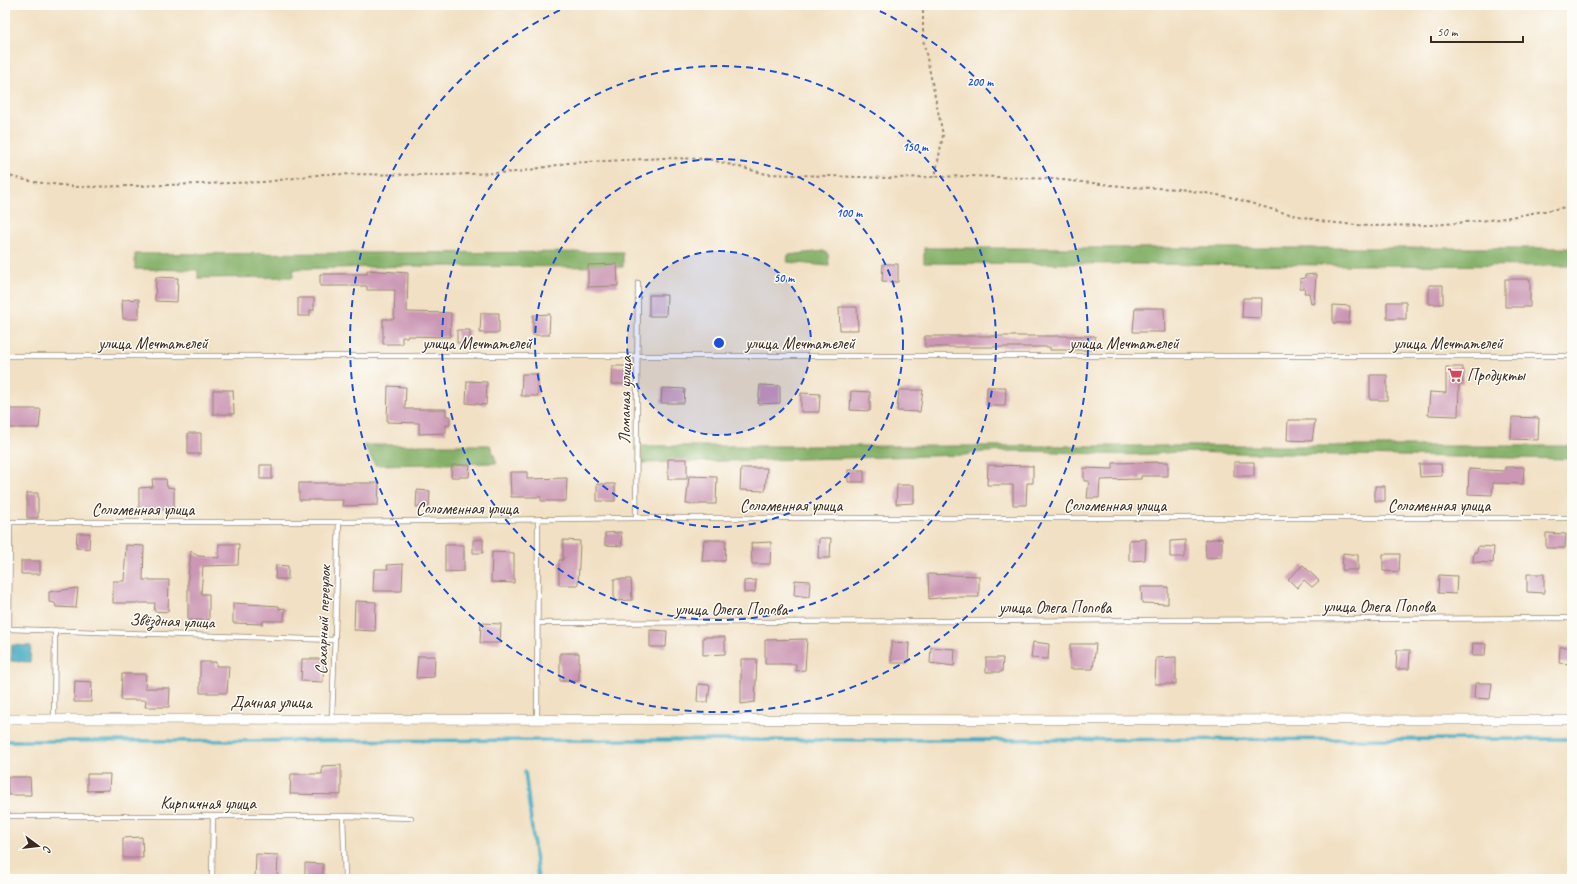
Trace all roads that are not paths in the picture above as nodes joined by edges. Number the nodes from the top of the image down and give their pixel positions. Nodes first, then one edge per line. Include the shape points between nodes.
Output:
1 (638, 283) dead end
2 (5, 356) edge
3 (638, 356) junction
4 (1572, 356) edge
5 (636, 518) junction
6 (1572, 518) edge
7 (538, 520) junction
8 (339, 522) junction
9 (1572, 618) edge
10 (537, 623) junction
11 (9, 629) joint
12 (55, 630) junction
13 (335, 640) junction
14 (54, 718) junction
15 (332, 718) junction
16 (537, 718) junction
17 (5, 719) edge
18 (1572, 720) edge
19 (5, 816) edge
20 (213, 816) junction
21 (343, 816) junction
22 (411, 818) dead end
23 (212, 879) edge
24 (345, 879) edge

1 - 3 lane, Ломаная улица
2 - 3 lane, улица Мечтателей
3 - 4 lane, улица Мечтателей
3 - 5 lane, Ломаная улица
5 - 6 lane, Соломенная улица
5 - 7 lane, Соломенная улица
7 - 8 lane, Соломенная улица
7 - 10 lane
8 - 11 lane, Соломенная улица via 10,522
8 - 13 lane, Сахарный переулок
9 - 10 lane, улица Олега Попова
10 - 16 lane
11 - 12 lane, Звёздная улица
12 - 13 lane, Звёздная улица
12 - 14 lane
13 - 15 lane, Сахарный переулок
14 - 15 street, Дачная улица
14 - 17 street, Дачная улица
15 - 16 street, Дачная улица
16 - 18 street, Дачная улица
19 - 20 lane, Кирпичная улица
20 - 21 lane, Кирпичная улица
20 - 23 lane
21 - 22 lane, Кирпичная улица
21 - 24 lane

